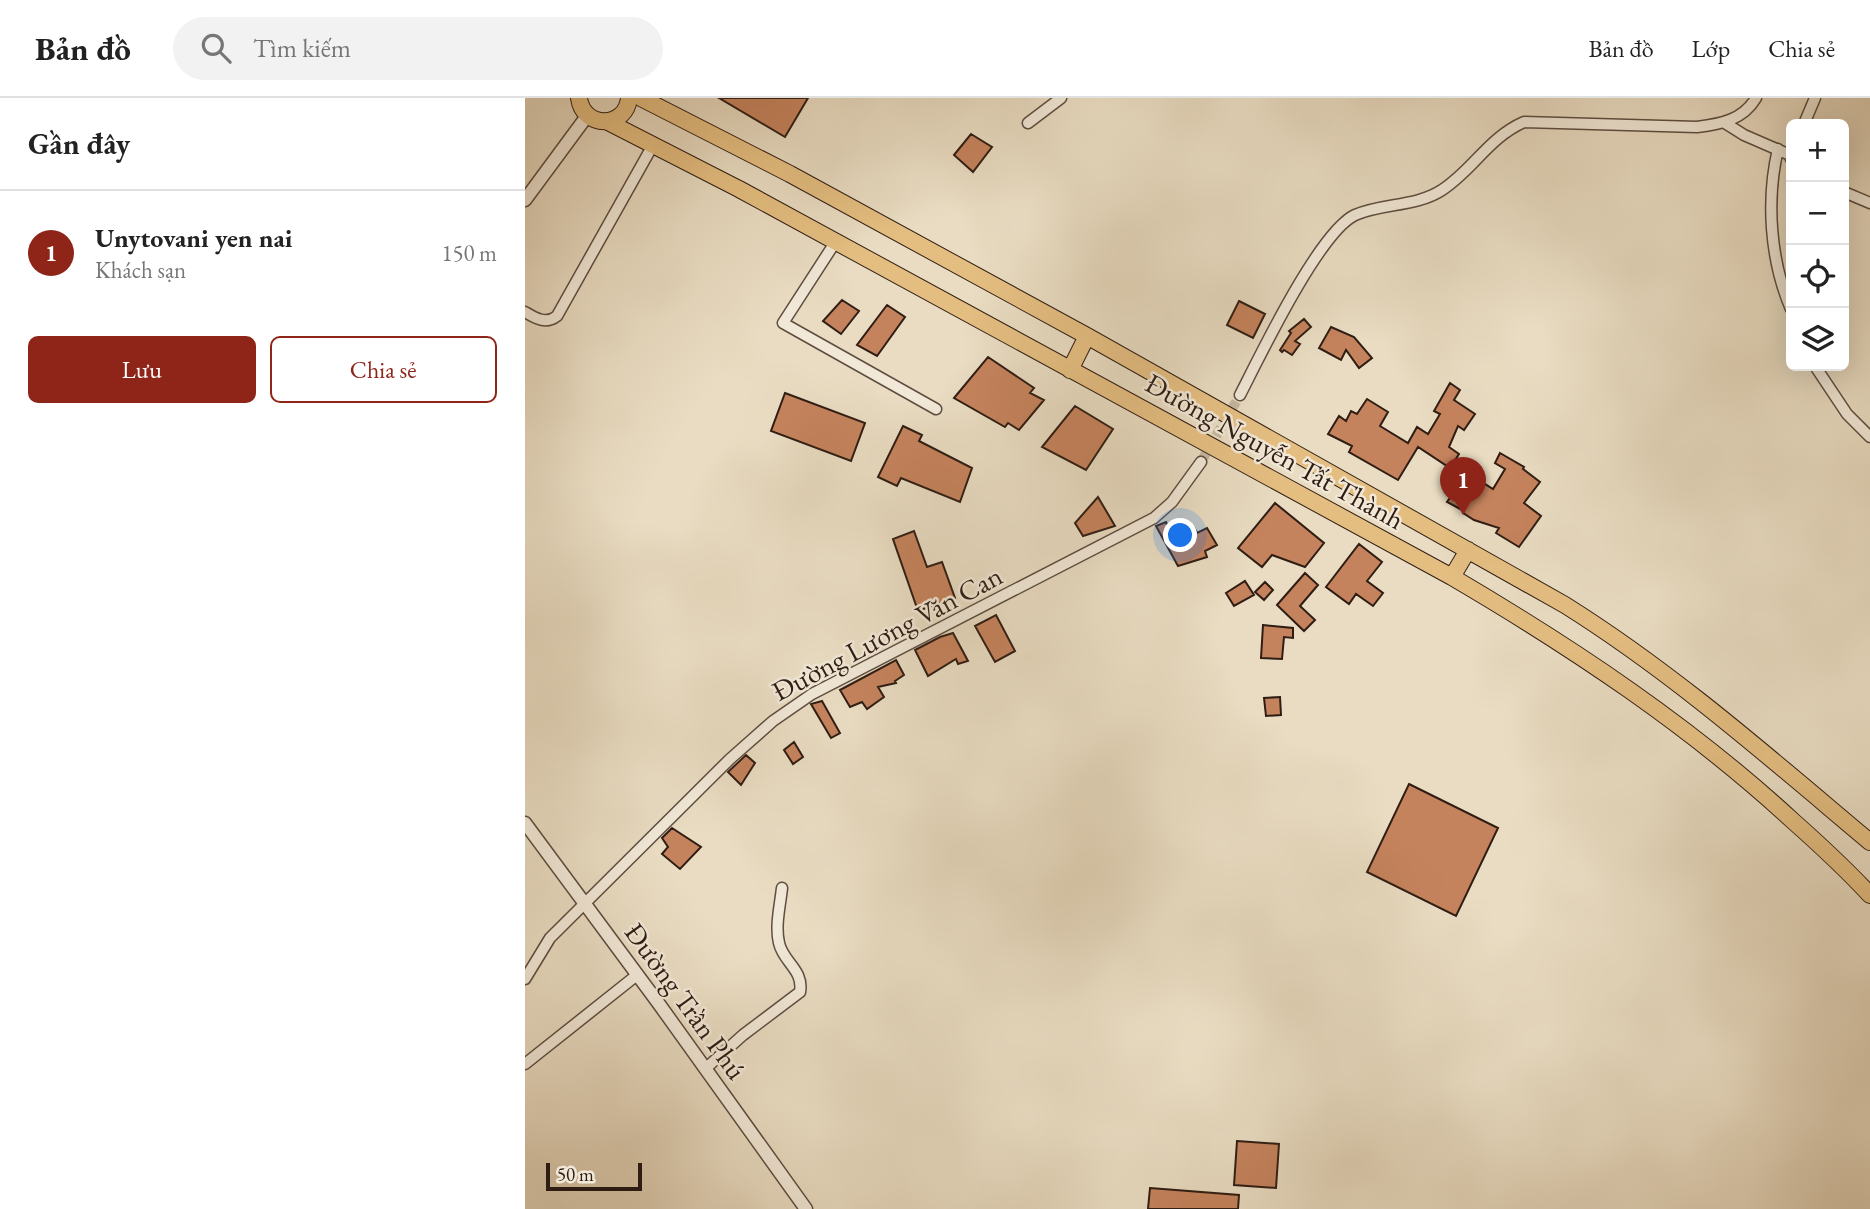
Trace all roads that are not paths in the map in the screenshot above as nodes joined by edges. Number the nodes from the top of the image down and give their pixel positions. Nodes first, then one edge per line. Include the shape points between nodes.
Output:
1 (579, 98) edge
2 (629, 98) edge
3 (641, 98) edge
4 (1061, 98) edge
5 (1756, 98) edge
6 (1815, 98) edge
7 (587, 116) junction
8 (1806, 119) edge
9 (608, 122) junction
10 (1028, 122) dead end
11 (1725, 123) junction
12 (653, 145) junction
13 (1778, 149) junction
14 (1786, 153) edge
15 (1849, 193) edge
16 (525, 200) edge
17 (1870, 203) edge
18 (835, 242) junction
19 (1791, 308) edge
20 (525, 312) edge
21 (1087, 336) junction
22 (1070, 370) junction
23 (1818, 371) edge
24 (1240, 395) tunnel mouth
25 (936, 409) dead end
26 (1870, 437) edge
27 (1201, 462) tunnel mouth
28 (1468, 550) junction
29 (1452, 577) junction
30 (525, 823) edge
31 (1870, 842) edge
32 (782, 888) dead end
33 (1870, 895) edge
34 (585, 904) junction
35 (637, 975) junction
36 (525, 979) edge
37 (525, 1064) edge
38 (705, 1069) junction
39 (806, 1209) edge

1 - 7 main road
2 - 9 main road via 625,112
3 - 21 main road, Đường Nguyễn Tất Thành
4 - 10 street
5 - 11 street via 1747,110
6 - 8 street
7 - 9 main road, Đường Nguyễn Tất Thành
7 - 16 street
9 - 12 main road, Đường Nguyễn Tất Thành
11 - 13 street
11 - 24 street via 1697,127 1538,121 1506,130 1440,192 1367,211 1343,223 1293,296
12 - 18 main road, Đường Nguyễn Tất Thành
12 - 20 street via 557,316 544,321
13 - 14 street
13 - 19 street via 1772,176 1775,253
15 - 17 street
18 - 22 main road, Đường Nguyễn Tất Thành
18 - 25 street via 783,323
21 - 22 main road
21 - 28 main road, Đường Nguyễn Tất Thành
22 - 29 main road, Đường Nguyễn Tất Thành
23 - 26 street via 1847,414
27 - 34 street, Đường Lương Văn Can via 1172,502 1154,518 811,694 773,721
28 - 29 main road
28 - 31 main road, Đường Nguyễn Tất Thành via 1638,653 1761,748
29 - 33 main road, Đường Nguyễn Tất Thành via 1563,645 1692,736 1761,791
30 - 34 street, Đường Trần Phú
32 - 38 street via 779,947 796,969 800,992
34 - 35 street, Đường Trần Phú
34 - 36 street, Đường Lương Văn Can via 551,938
35 - 37 street
35 - 38 street, Đường Trần Phú
38 - 39 street, Đường Trần Phú

